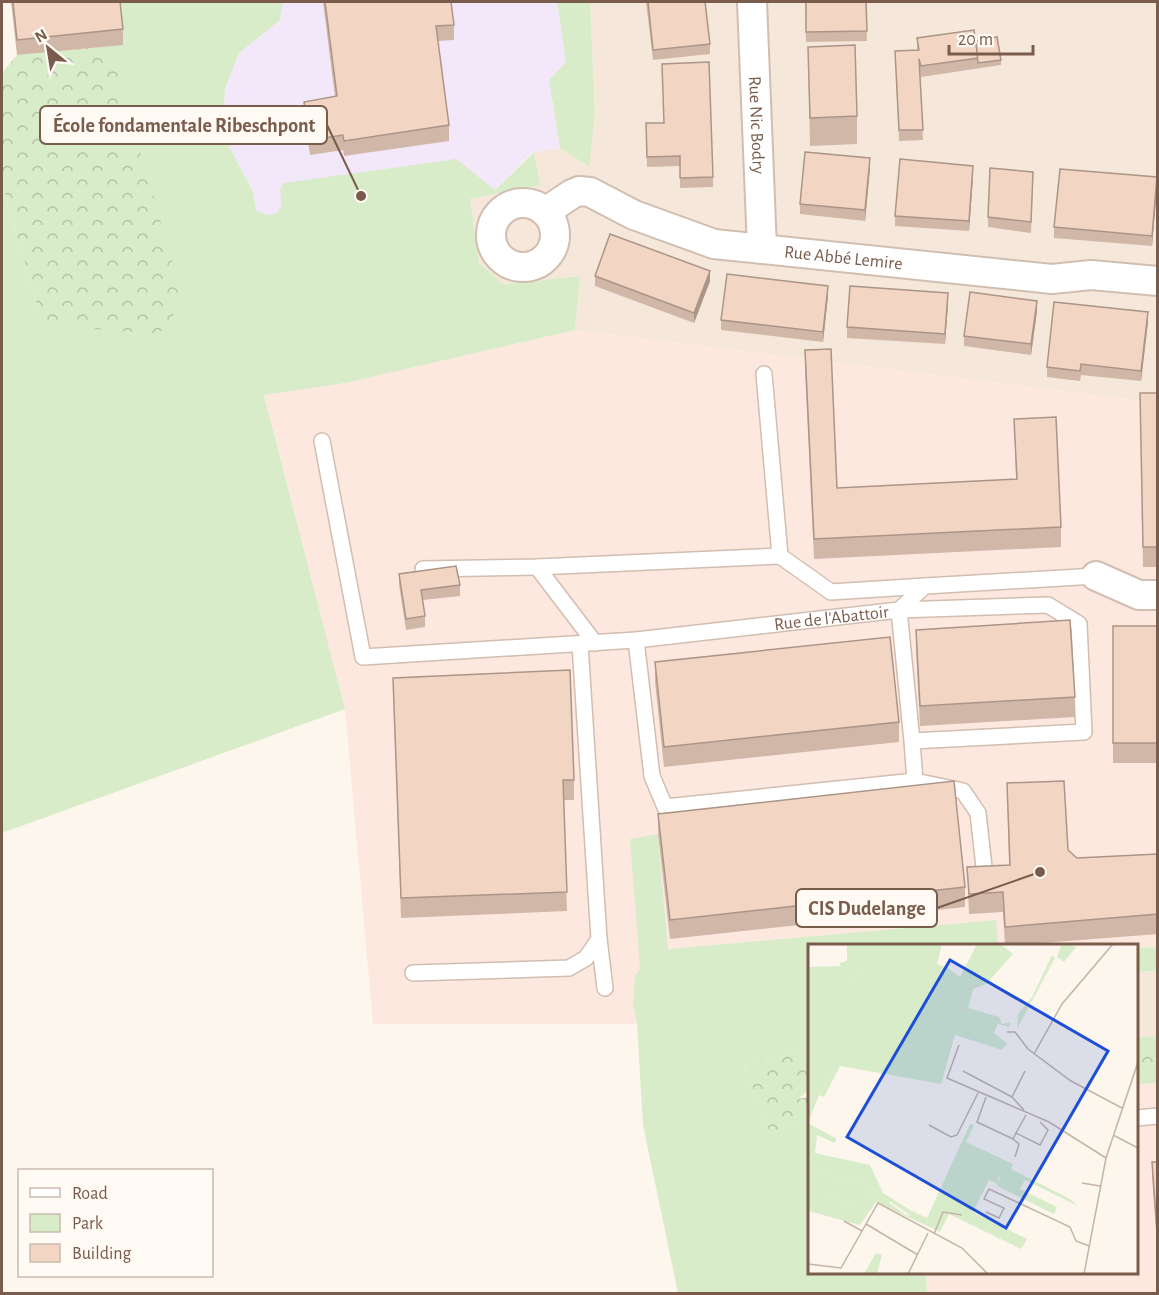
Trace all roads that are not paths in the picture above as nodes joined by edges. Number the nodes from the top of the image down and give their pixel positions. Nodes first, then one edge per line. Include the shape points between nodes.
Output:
1 (752, 2) edge
2 (545, 212) dead end
3 (762, 249) junction
4 (1158, 281) edge
5 (764, 374) dead end
6 (322, 441) dead end
7 (780, 556) junction
8 (537, 567) junction
9 (423, 569) edge
10 (1096, 576) joint
11 (1044, 579) junction
12 (924, 586) junction
13 (1158, 595) edge
14 (1048, 604) junction
15 (899, 610) junction
16 (636, 640) junction
17 (588, 643) junction
18 (912, 741) junction
19 (915, 781) junction
20 (985, 876) edge
21 (599, 939) junction
22 (413, 973) dead end
23 (605, 988) dead end
24 (1158, 1116) edge
25 (1138, 1118) edge

1 - 3 street, Rue Nic Bodry
2 - 3 street, Rue Abbé Lemire via 572,194 590,192 634,214 714,244
3 - 4 street, Rue Abbé Lemire via 1052,279 1091,274
5 - 7 lane
6 - 17 lane, Rue de l'Abattoir via 363,657
7 - 8 lane
7 - 12 lane via 831,592
8 - 9 lane
8 - 17 lane
10 - 11 lane
10 - 13 street via 1139,595
11 - 12 lane
11 - 14 lane
12 - 15 lane, Rue de l'Abattoir
14 - 15 lane
14 - 18 lane via 1079,624 1084,732
15 - 16 lane, Rue de l'Abattoir
15 - 18 lane
16 - 17 lane, Rue de l'Abattoir
16 - 19 lane via 652,776 665,807
17 - 21 lane
18 - 19 lane
19 - 20 lane via 963,791 978,813
21 - 22 lane via 586,958 569,968
21 - 23 lane
24 - 25 lane

